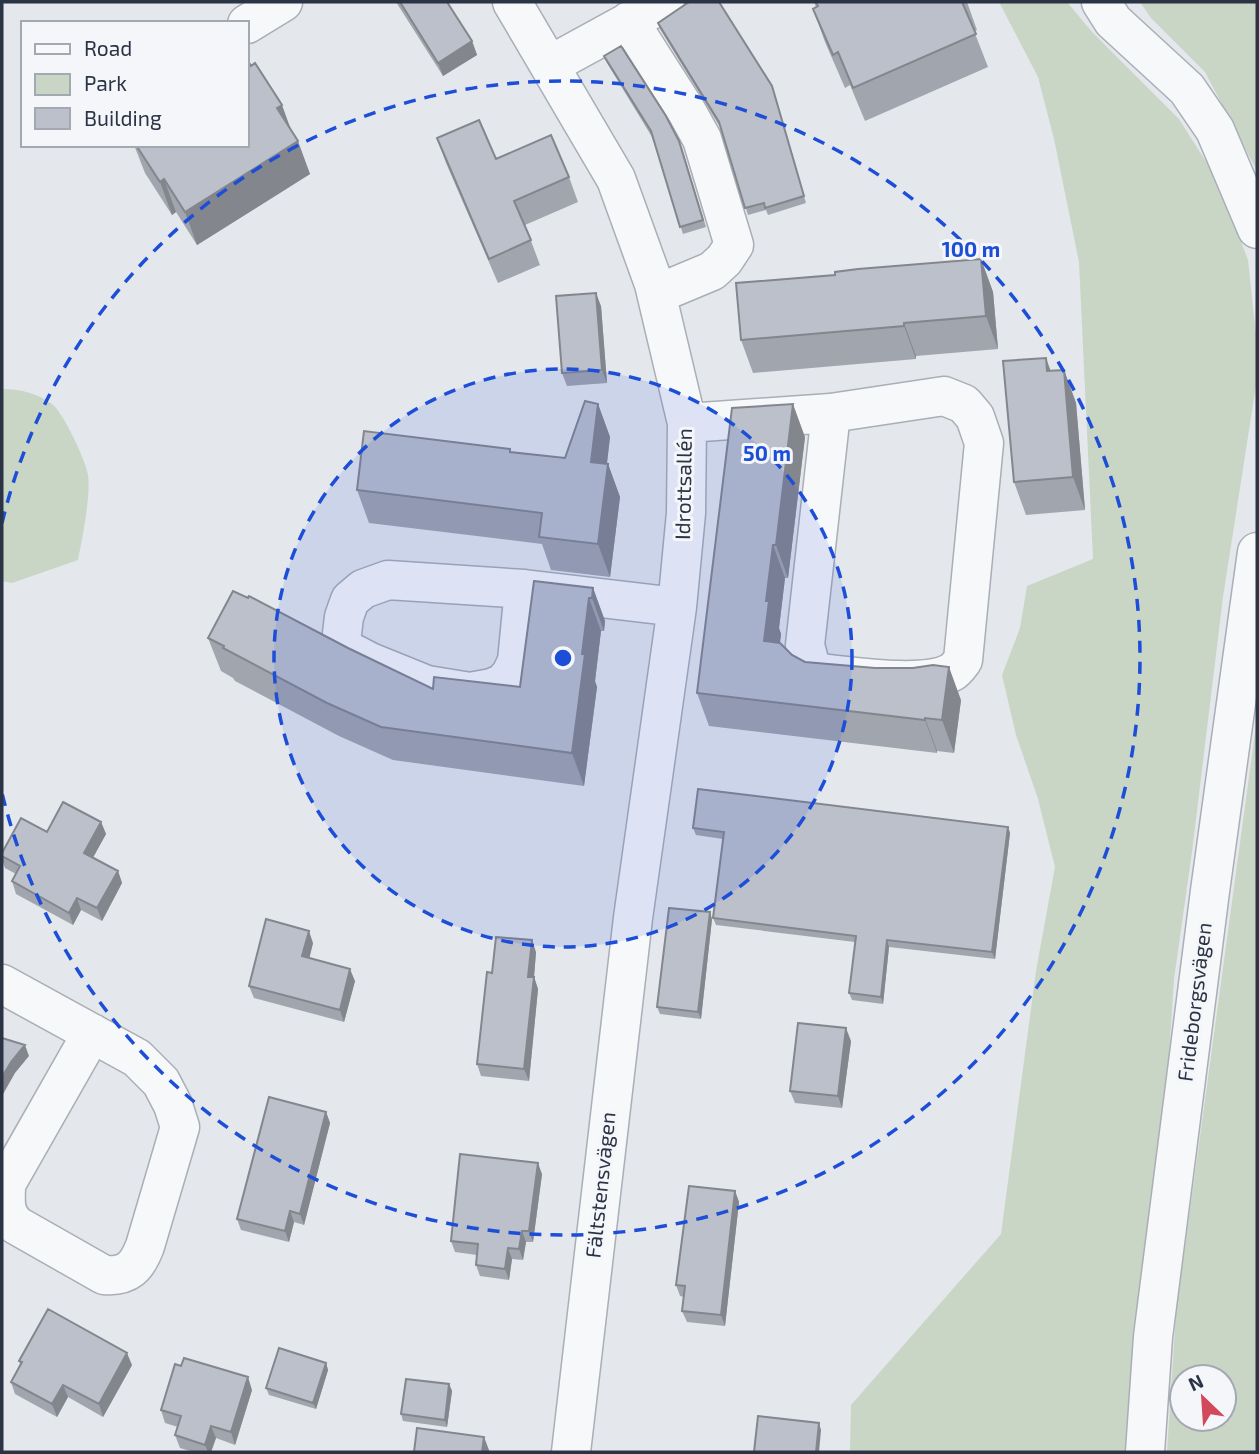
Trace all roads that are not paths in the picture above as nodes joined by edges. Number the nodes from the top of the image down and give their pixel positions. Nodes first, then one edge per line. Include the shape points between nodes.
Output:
1 (283, 2) edge
2 (512, 2) edge
3 (665, 2) edge
4 (1101, 2) edge
5 (629, 22) junction
6 (248, 23) edge
7 (550, 65) junction
8 (1257, 229) edge
9 (657, 294) junction
10 (831, 413) junction
11 (687, 423) junction
12 (1257, 552) edge
13 (524, 589) junction
14 (677, 607) junction
15 (633, 918) joint
16 (2, 984) edge
17 (92, 1033) junction
18 (571, 1452) edge
19 (1145, 1452) edge

1 - 6 street
2 - 7 street, Idrottsallén
3 - 5 street
4 - 8 street via 1113,21 1187,89 1215,130
5 - 7 street
5 - 9 street via 702,139 734,245 712,271
7 - 9 street, Idrottsallén via 617,179
9 - 11 street, Idrottsallén
10 - 10 street via 944,396 964,404 975,417 984,443 963,660 953,672 904,680 819,673 810,664 804,645
10 - 11 street
11 - 14 street, Idrottsallén via 686,513
12 - 19 street, Frideborgsvägen via 1153,1337
13 - 13 street via 388,580 363,589 350,600 341,642 370,663 427,685 470,692 492,688 503,683 517,661
13 - 14 street
14 - 15 street, Idrottsallén
15 - 18 street, Fältstensvägen
16 - 17 street
17 - 17 street via 137,1058 161,1082 180,1127 139,1262 117,1276 104,1275 7,1216 6,1184

